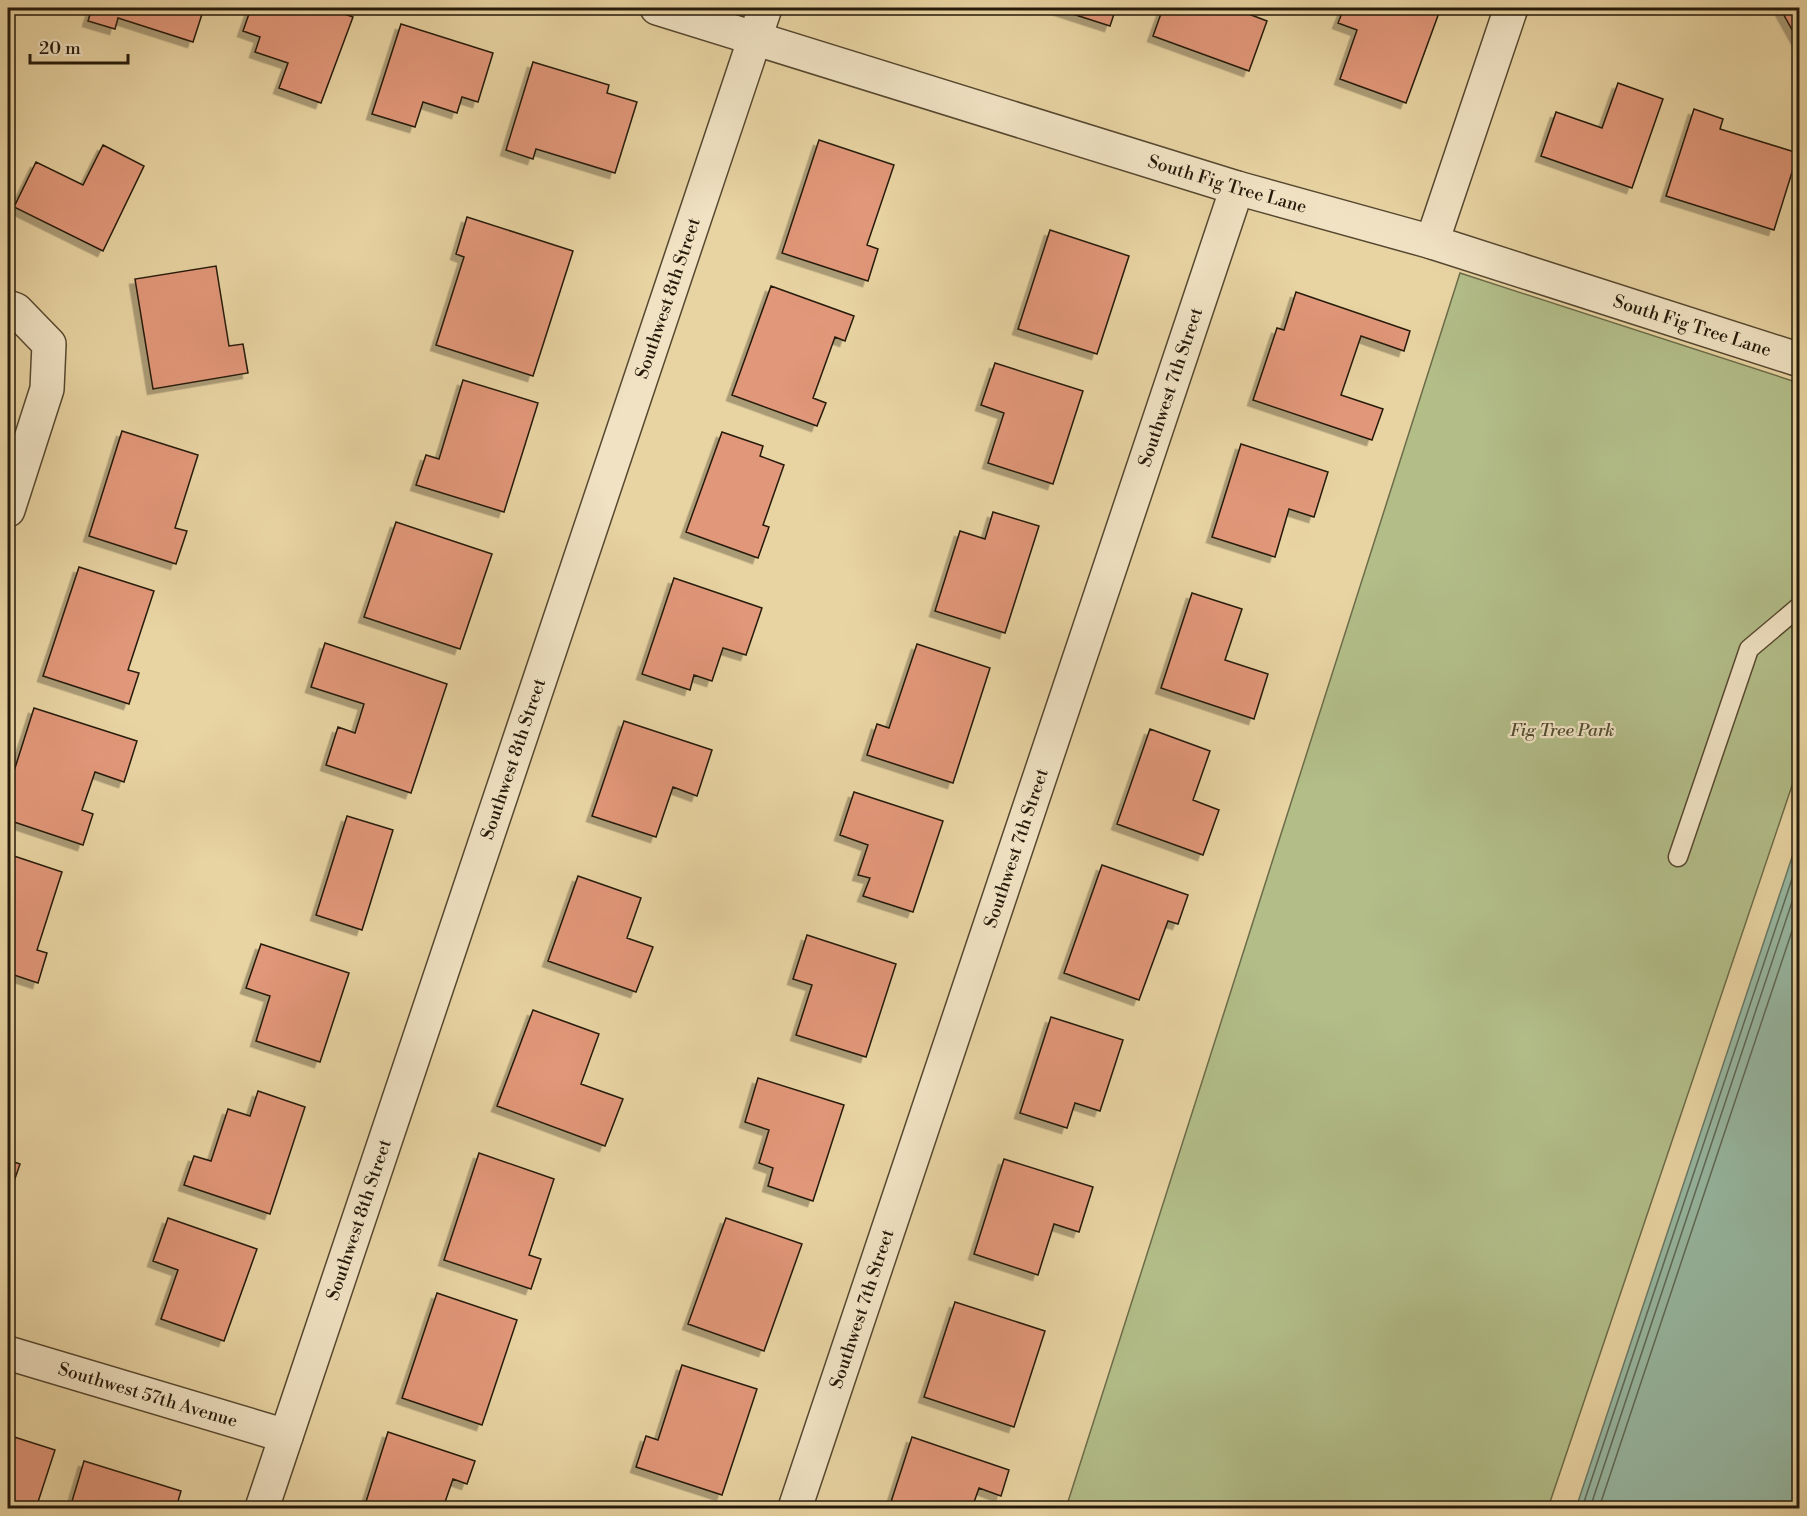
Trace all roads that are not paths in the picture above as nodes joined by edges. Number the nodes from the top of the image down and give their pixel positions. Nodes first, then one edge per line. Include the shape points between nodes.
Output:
1 (657, 8) edge
2 (765, 8) edge
3 (1511, 8) edge
4 (755, 39) junction
5 (1237, 188) junction
6 (1432, 242) junction
7 (8, 307) edge
8 (1800, 360) edge
9 (8, 510) edge
10 (1800, 606) edge
11 (1678, 857) dead end
12 (8, 1353) edge
13 (286, 1436) junction
14 (262, 1509) edge
15 (795, 1509) edge

1 - 4 street, South Fig Tree Lane
2 - 4 street, Southwest 8th Street
3 - 6 street
4 - 5 street, South Fig Tree Lane
4 - 13 street, Southwest 8th Street
5 - 6 street, South Fig Tree Lane
5 - 15 street, Southwest 7th Street
6 - 8 street, South Fig Tree Lane
7 - 9 street via 16,310 49,344 47,389
10 - 11 lane via 1749,649
12 - 13 street, Southwest 57th Avenue
13 - 14 street, Southwest 8th Street

